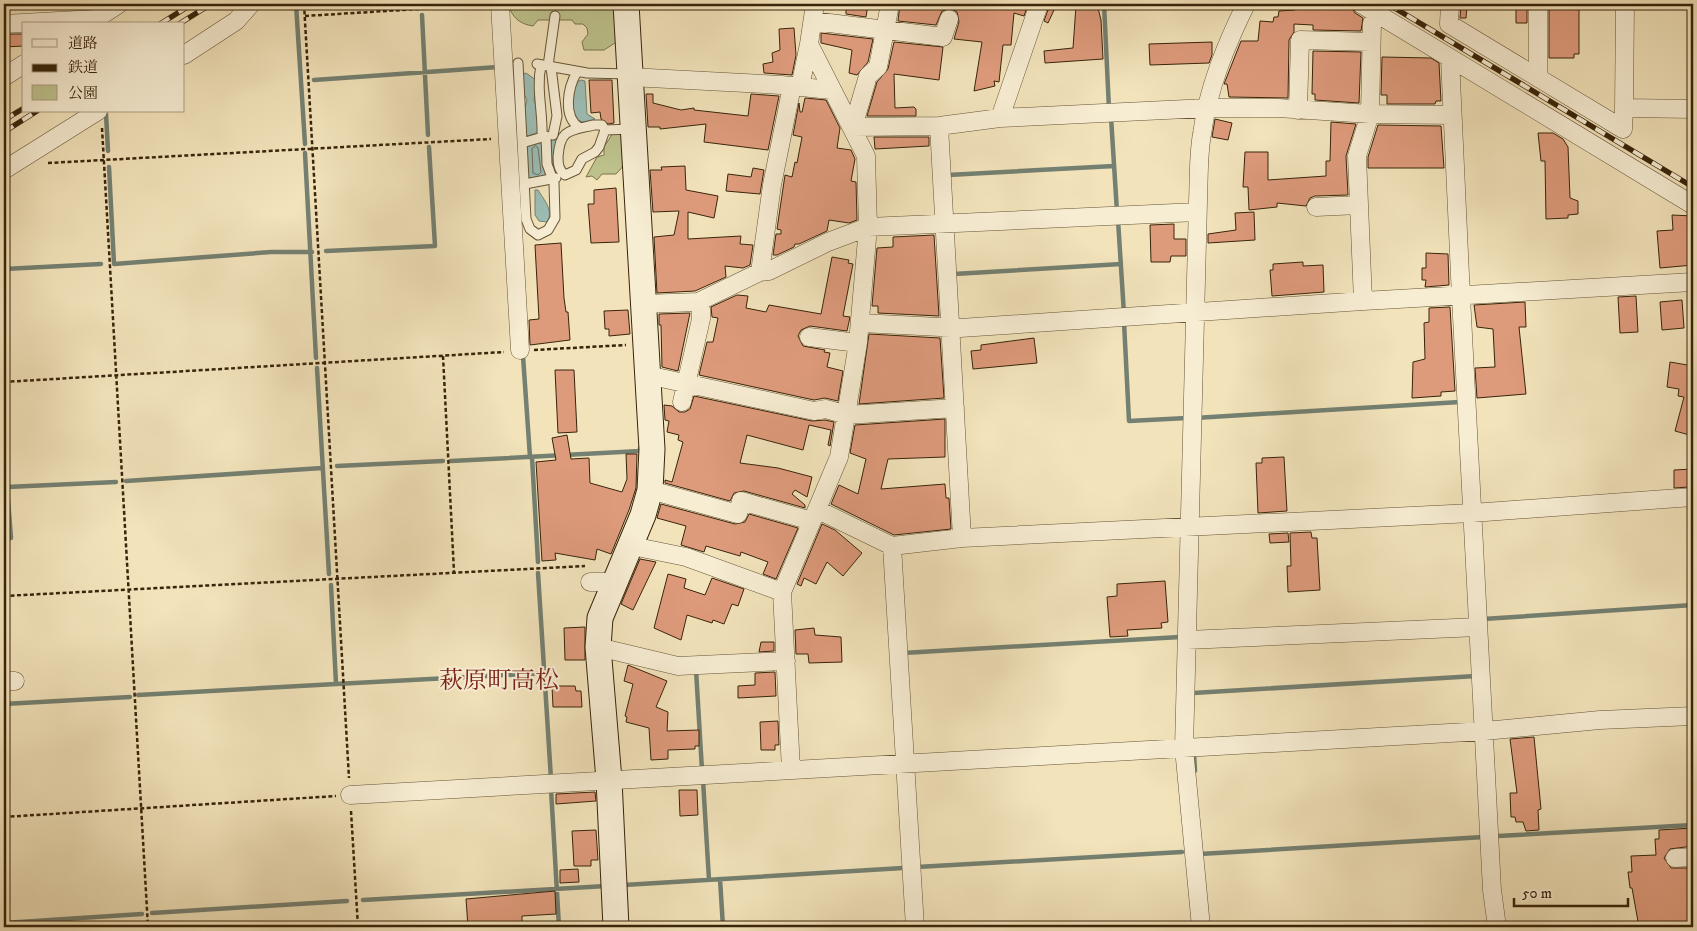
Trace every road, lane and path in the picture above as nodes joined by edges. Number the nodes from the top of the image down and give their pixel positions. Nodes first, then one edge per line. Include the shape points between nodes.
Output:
1 (119, 4) edge
2 (251, 4) edge
3 (304, 4) edge
4 (500, 4) edge
5 (626, 4) edge
6 (890, 4) edge
7 (1039, 4) edge
8 (1246, 4) edge
9 (1361, 4) edge
10 (1450, 4) edge
11 (1538, 4) edge
12 (1625, 4) edge
13 (814, 12) edge
14 (1378, 14) junction
15 (305, 16) junction
16 (555, 16) dead end
17 (94, 18) edge
18 (949, 19) dead end
19 (34, 22) edge
20 (22, 23) edge
21 (4, 24) edge
22 (886, 29) junction
23 (1371, 42) junction
24 (809, 44) junction
25 (185, 54) edge
26 (1450, 58) junction
27 (518, 63) dead end
28 (22, 65) edge
29 (544, 66) junction
30 (577, 72) junction
31 (630, 76) junction
32 (4, 77) edge
33 (1538, 77) junction
34 (796, 87) junction
35 (831, 90) junction
36 (1207, 108) junction
37 (1624, 108) junction
38 (1693, 109) edge
39 (1298, 110) junction
40 (1370, 114) junction
41 (1452, 115) junction
42 (100, 116) edge
43 (1000, 118) junction
44 (939, 126) junction
45 (852, 127) junction
46 (580, 128) junction
47 (632, 129) junction
48 (605, 130) junction
49 (551, 136) junction
50 (518, 140) junction
51 (311, 148) junction
52 (104, 160) junction
53 (8, 167) edge
54 (562, 172) junction
55 (552, 180) junction
56 (525, 184) junction
57 (1359, 205) junction
58 (1693, 206) edge
59 (1316, 207) dead end
60 (1197, 212) junction
61 (945, 225) junction
62 (868, 227) junction
63 (760, 272) junction
64 (1693, 282) edge
65 (1461, 297) junction
66 (1362, 301) junction
67 (698, 302) junction
68 (643, 304) junction
69 (1195, 313) junction
70 (860, 323) junction
71 (951, 327) junction
72 (809, 338) dead end
73 (858, 343) junction
74 (645, 344) junction
75 (520, 350) junction
76 (443, 356) junction
77 (323, 362) junction
78 (116, 375) junction
79 (647, 375) junction
80 (4, 382) edge
81 (686, 383) junction
82 (682, 402) dead end
83 (956, 408) junction
84 (847, 415) junction
85 (650, 490) junction
86 (1693, 497) edge
87 (1472, 513) junction
88 (815, 516) junction
89 (1190, 526) junction
90 (962, 538) junction
91 (892, 546) junction
92 (614, 570) junction
93 (454, 572) junction
94 (336, 580) junction
95 (129, 590) junction
96 (782, 592) junction
97 (4, 596) edge
98 (1478, 627) junction
99 (1187, 640) junction
100 (598, 647) junction
101 (786, 661) junction
102 (1693, 716) edge
103 (1485, 732) junction
104 (1184, 748) junction
105 (905, 764) junction
106 (791, 770) junction
107 (609, 780) junction
108 (350, 795) junction
109 (142, 808) junction
110 (4, 817) edge
111 (1693, 857) edge
112 (1675, 858) dead end
113 (148, 927) edge
114 (358, 927) edge
115 (616, 927) edge
116 (915, 927) edge
117 (1200, 927) edge
118 (1497, 927) edge

1 - 17 street
2 - 25 street via 236,21
3 - 15 path
4 - 15 path
4 - 50 street
5 - 31 street
6 - 22 street
7 - 43 street
8 - 36 street via 1221,58
9 - 14 street
10 - 33 street via 1449,24
11 - 33 street
12 - 37 street
13 - 22 street
13 - 24 street
14 - 23 street via 1372,24
14 - 26 street
15 - 51 path
16 - 29 lane
17 - 19 street
18 - 22 street via 943,37
20 - 21 street
22 - 45 street via 878,67 868,76
23 - 39 street via 1300,40
23 - 40 street
24 - 34 street
24 - 35 street
26 - 41 street
26 - 58 street
27 - 50 lane
28 - 32 street
29 - 30 lane
29 - 49 lane via 557,116
29 - 49 lane via 538,94 542,118
30 - 31 lane
30 - 46 lane via 569,88 568,99 572,118
31 - 34 street
31 - 47 street
33 - 37 street via 1623,128
34 - 35 street
34 - 63 street via 772,185
35 - 45 street
36 - 39 street
36 - 43 street
36 - 60 street
37 - 38 street
39 - 40 street
40 - 41 street
40 - 57 street via 1357,156
41 - 65 street
42 - 52 path
42 - 53 street
43 - 44 street
44 - 45 street
44 - 61 street
45 - 62 street via 866,156
46 - 48 lane via 602,125
46 - 49 lane
47 - 48 lane
47 - 68 street
48 - 54 lane via 595,152 582,159 571,174
49 - 50 lane
49 - 54 lane via 560,140 558,161
49 - 55 lane via 546,164
50 - 51 path
50 - 56 lane
50 - 75 street
51 - 52 path
51 - 77 path
52 - 53 path
52 - 78 path
54 - 55 lane
55 - 56 lane
55 - 56 lane via 555,218 548,230 538,235 530,229 526,219
57 - 59 street
57 - 66 street
60 - 61 street
60 - 69 street
61 - 62 street
61 - 71 street
62 - 63 street via 828,242 769,271
62 - 70 street
63 - 67 street
64 - 65 street
65 - 66 street
65 - 87 street
66 - 69 street
67 - 68 street
67 - 81 street via 700,319
68 - 74 street
69 - 71 street
69 - 89 street
70 - 71 street
70 - 73 street
71 - 83 street
72 - 73 street
73 - 84 street
74 - 75 path
74 - 79 street
75 - 76 path
76 - 77 path
76 - 93 path
77 - 78 path
77 - 94 path
78 - 80 path
78 - 95 path
79 - 81 street
79 - 85 street via 652,449
81 - 82 street
81 - 84 street via 814,411 826,409
83 - 84 street
83 - 90 street
84 - 88 street via 839,457
85 - 88 street via 738,514 741,501
85 - 92 street
86 - 87 street
87 - 89 street
87 - 98 street
88 - 91 street
88 - 96 street
89 - 90 street
89 - 99 street
90 - 91 street
91 - 105 street
92 - 93 path via 604,565
92 - 96 street via 686,557
92 - 100 street via 600,618
93 - 94 path
94 - 95 path
94 - 108 path
95 - 97 path
95 - 109 path
96 - 101 street
98 - 99 street
98 - 103 street
99 - 104 street
100 - 101 street via 678,666
100 - 107 street
101 - 106 street
102 - 103 street via 1600,720
103 - 104 street
103 - 118 street via 1492,890
104 - 105 street
104 - 117 street
105 - 106 street
105 - 116 street
106 - 107 street
107 - 108 street
107 - 115 street
108 - 109 path
108 - 114 path
109 - 110 path
109 - 113 path
111 - 112 street

